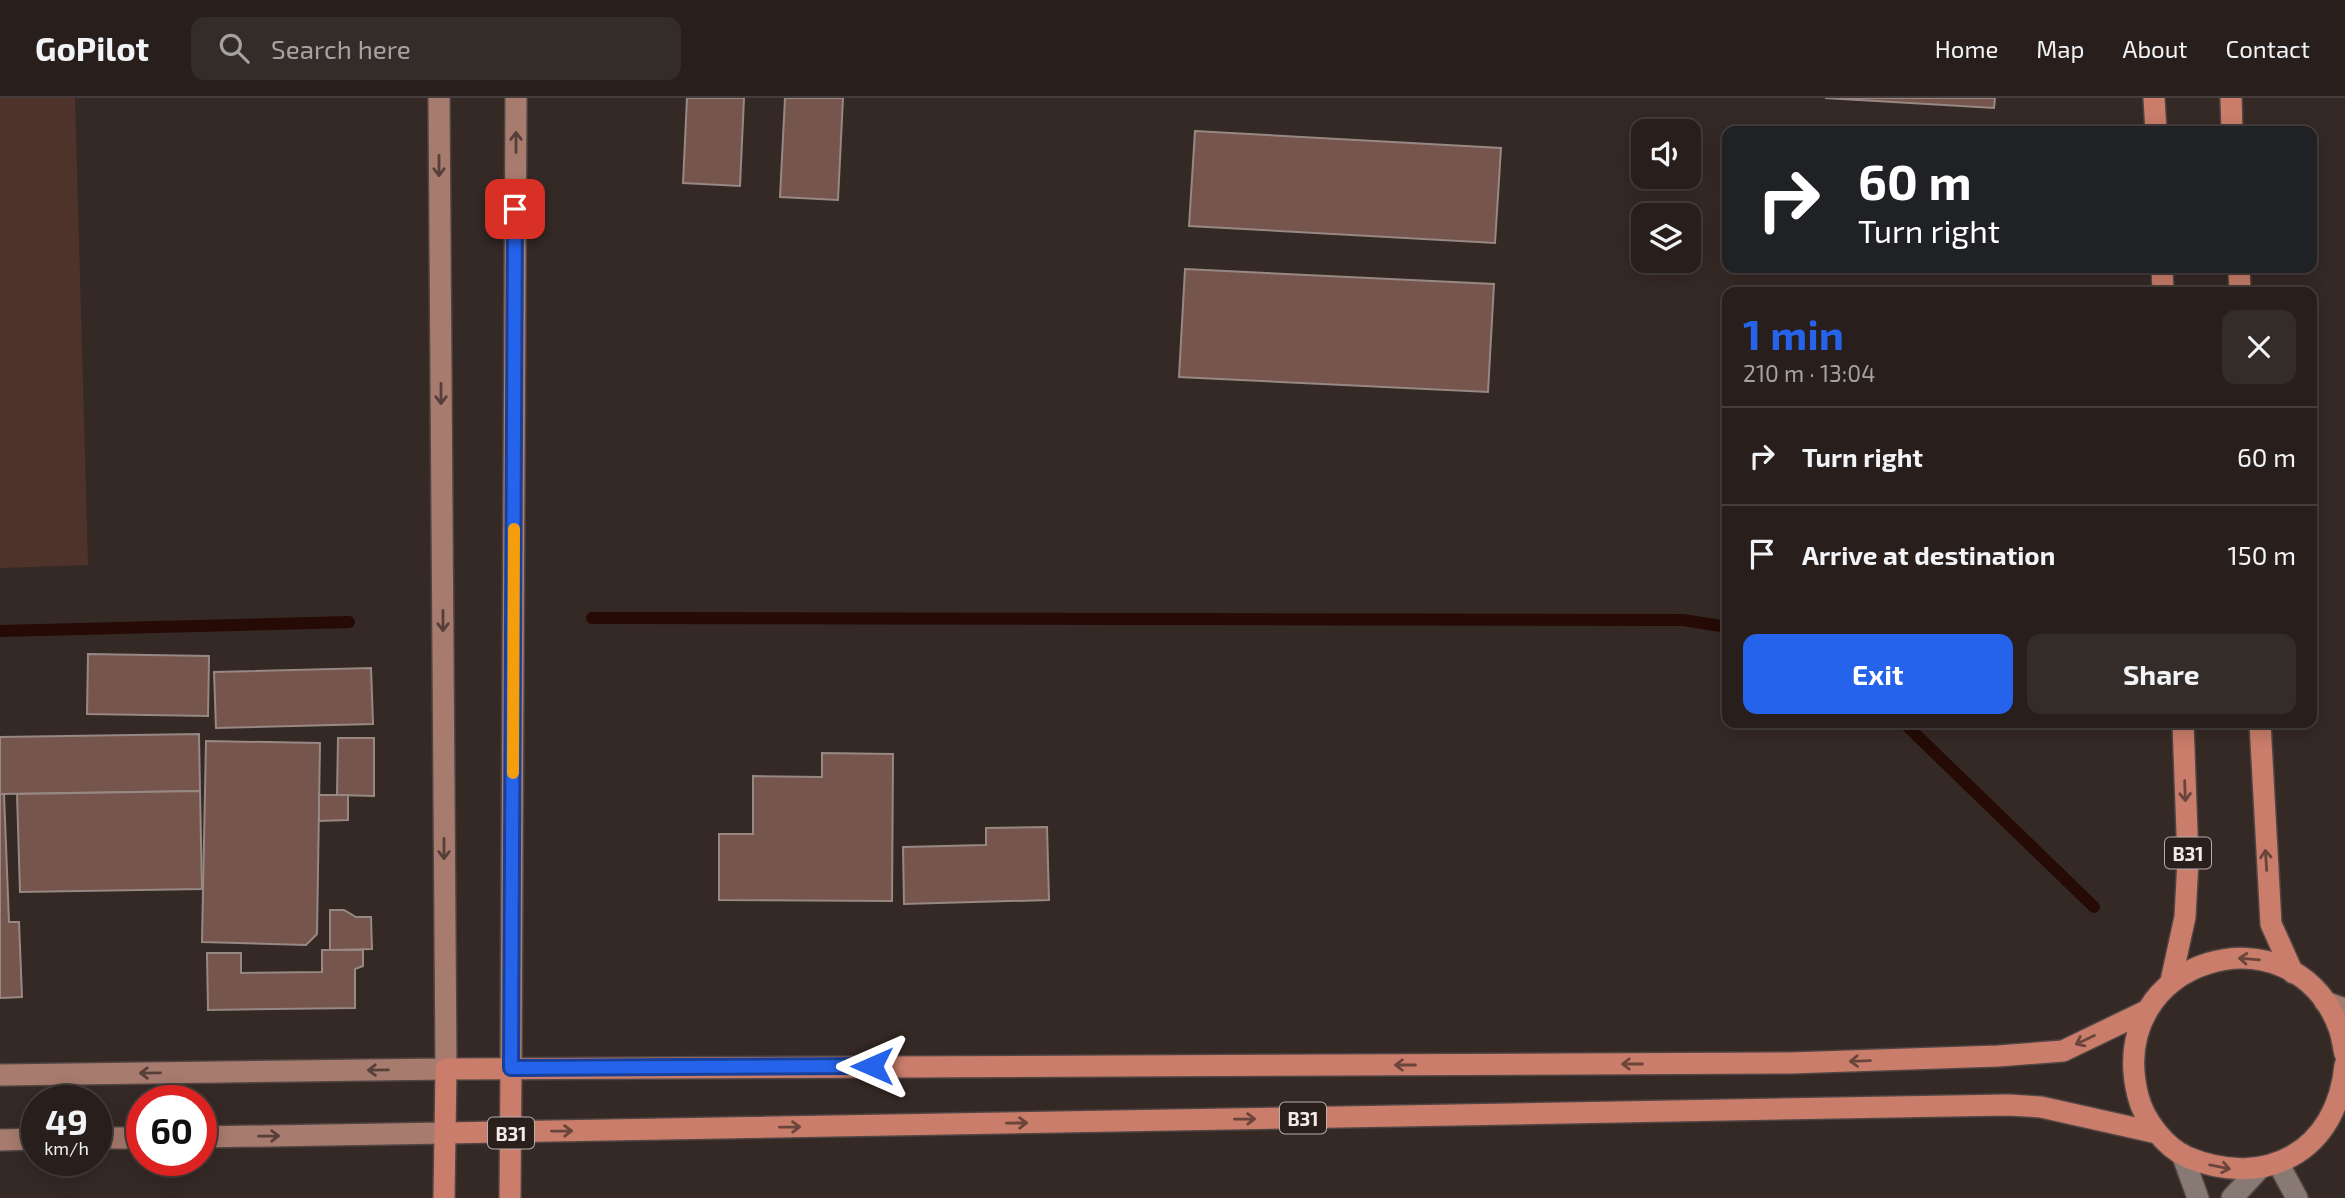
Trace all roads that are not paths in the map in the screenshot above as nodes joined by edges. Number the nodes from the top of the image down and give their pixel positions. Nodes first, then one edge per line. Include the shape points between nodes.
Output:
1 (439, 98) edge
2 (516, 98) edge
3 (2154, 98) edge
4 (2231, 98) edge
5 (2156, 126) edge
6 (2232, 126) edge
7 (2183, 728) edge
8 (2260, 728) edge
9 (2293, 973) junction
10 (2171, 981) junction
11 (2335, 1005) edge
12 (2146, 1011) junction
13 (2345, 1054) edge
14 (2345, 1065) edge
15 (511, 1068) junction
16 (446, 1069) junction
17 (0, 1075) edge
18 (2339, 1112) edge
19 (511, 1132) junction
20 (445, 1133) junction
21 (2157, 1133) junction
22 (217, 1137) edge
23 (21, 1139) edge
24 (0, 1140) edge
25 (2182, 1154) junction
26 (2269, 1165) junction
27 (444, 1198) edge
28 (510, 1198) edge
29 (2198, 1198) edge
30 (2232, 1198) edge
31 (2297, 1198) edge

1 -> 16 street
15 -> 2 street
3 - 5 main road
4 - 6 main road
7 -> 10 main road, B31 via 2188,860 2185,917
9 -> 8 main road via 2272,924
9 -> 10 main road via 2263,960 2231,958 2199,965
9 - 11 main road
10 - 12 main road
11 - 13 main road
12 -> 15 main road via 2063,1051 1831,1062
12 - 21 main road via 2134,1041 2132,1073 2140,1105
14 - 18 main road
15 - 16 main road
15 - 19 main road, B31
16 -> 17 street
16 - 20 main road
18 - 26 main road via 2303,1149
19 - 20 main road, B31
19 -> 21 main road, B31 via 2008,1105 2040,1107
19 - 28 main road, B31
22 -> 20 street
20 - 27 main road
21 - 25 main road
23 - 24 street
25 -> 26 main road via 2233,1170
25 - 29 street
26 - 30 street
26 - 31 street

